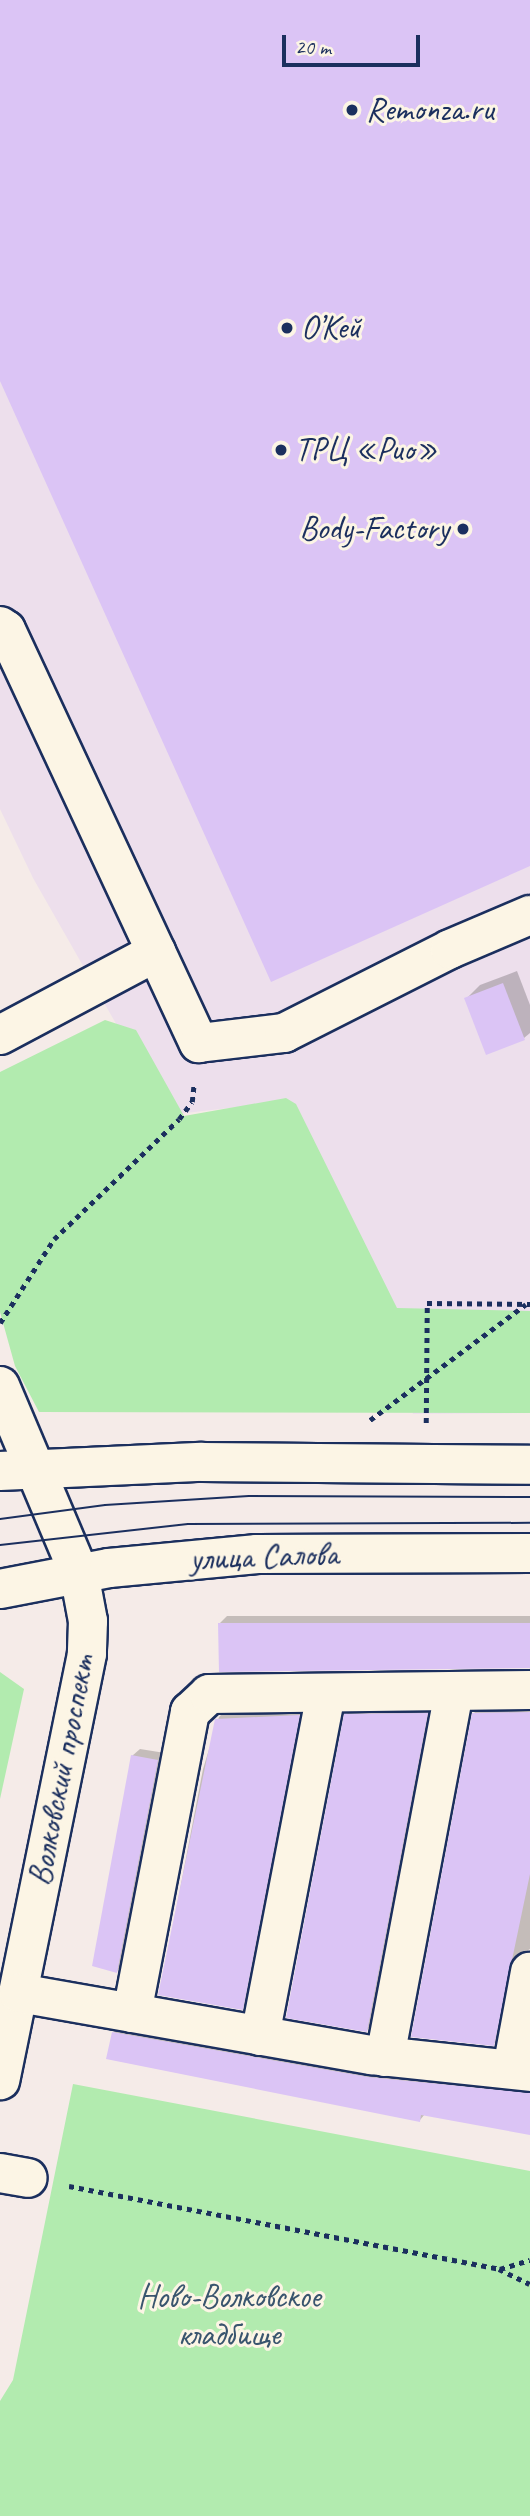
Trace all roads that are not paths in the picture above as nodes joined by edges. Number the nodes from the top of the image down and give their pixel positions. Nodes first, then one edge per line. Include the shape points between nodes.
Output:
1 (0, 626) edge
2 (530, 915) edge
3 (156, 952) junction
4 (0, 1035) edge
5 (0, 1386) edge
6 (0, 1439) edge
7 (530, 1465) edge
8 (18, 1469) edge
9 (530, 1553) edge
10 (79, 1573) junction
11 (0, 1588) edge
12 (530, 1690) edge
13 (454, 1691) junction
14 (326, 1693) junction
15 (530, 1972) edge
16 (19, 1993) junction
17 (132, 2013) junction
18 (260, 2036) junction
19 (385, 2057) junction
20 (521, 2070) edge
21 (0, 2080) edge

1 - 3 main road via 6,630
2 - 3 main road via 450,949 284,1033 199,1043
3 - 4 main road
5 - 8 main road, Волковский проспект
6 - 8 main road
7 - 8 main road via 202,1462
8 - 10 main road, Волковский проспект
9 - 10 main road, улица Салова via 257,1554
10 - 11 main road, улица Салова
10 - 16 main road, Волковский проспект via 88,1621 87,1654
12 - 13 main road
13 - 14 main road
13 - 19 main road
14 - 17 main road via 209,1694 190,1712
14 - 18 main road
15 - 20 main road
16 - 17 main road
16 - 21 main road, Волковский проспект
17 - 18 main road
18 - 19 main road
19 - 20 main road

